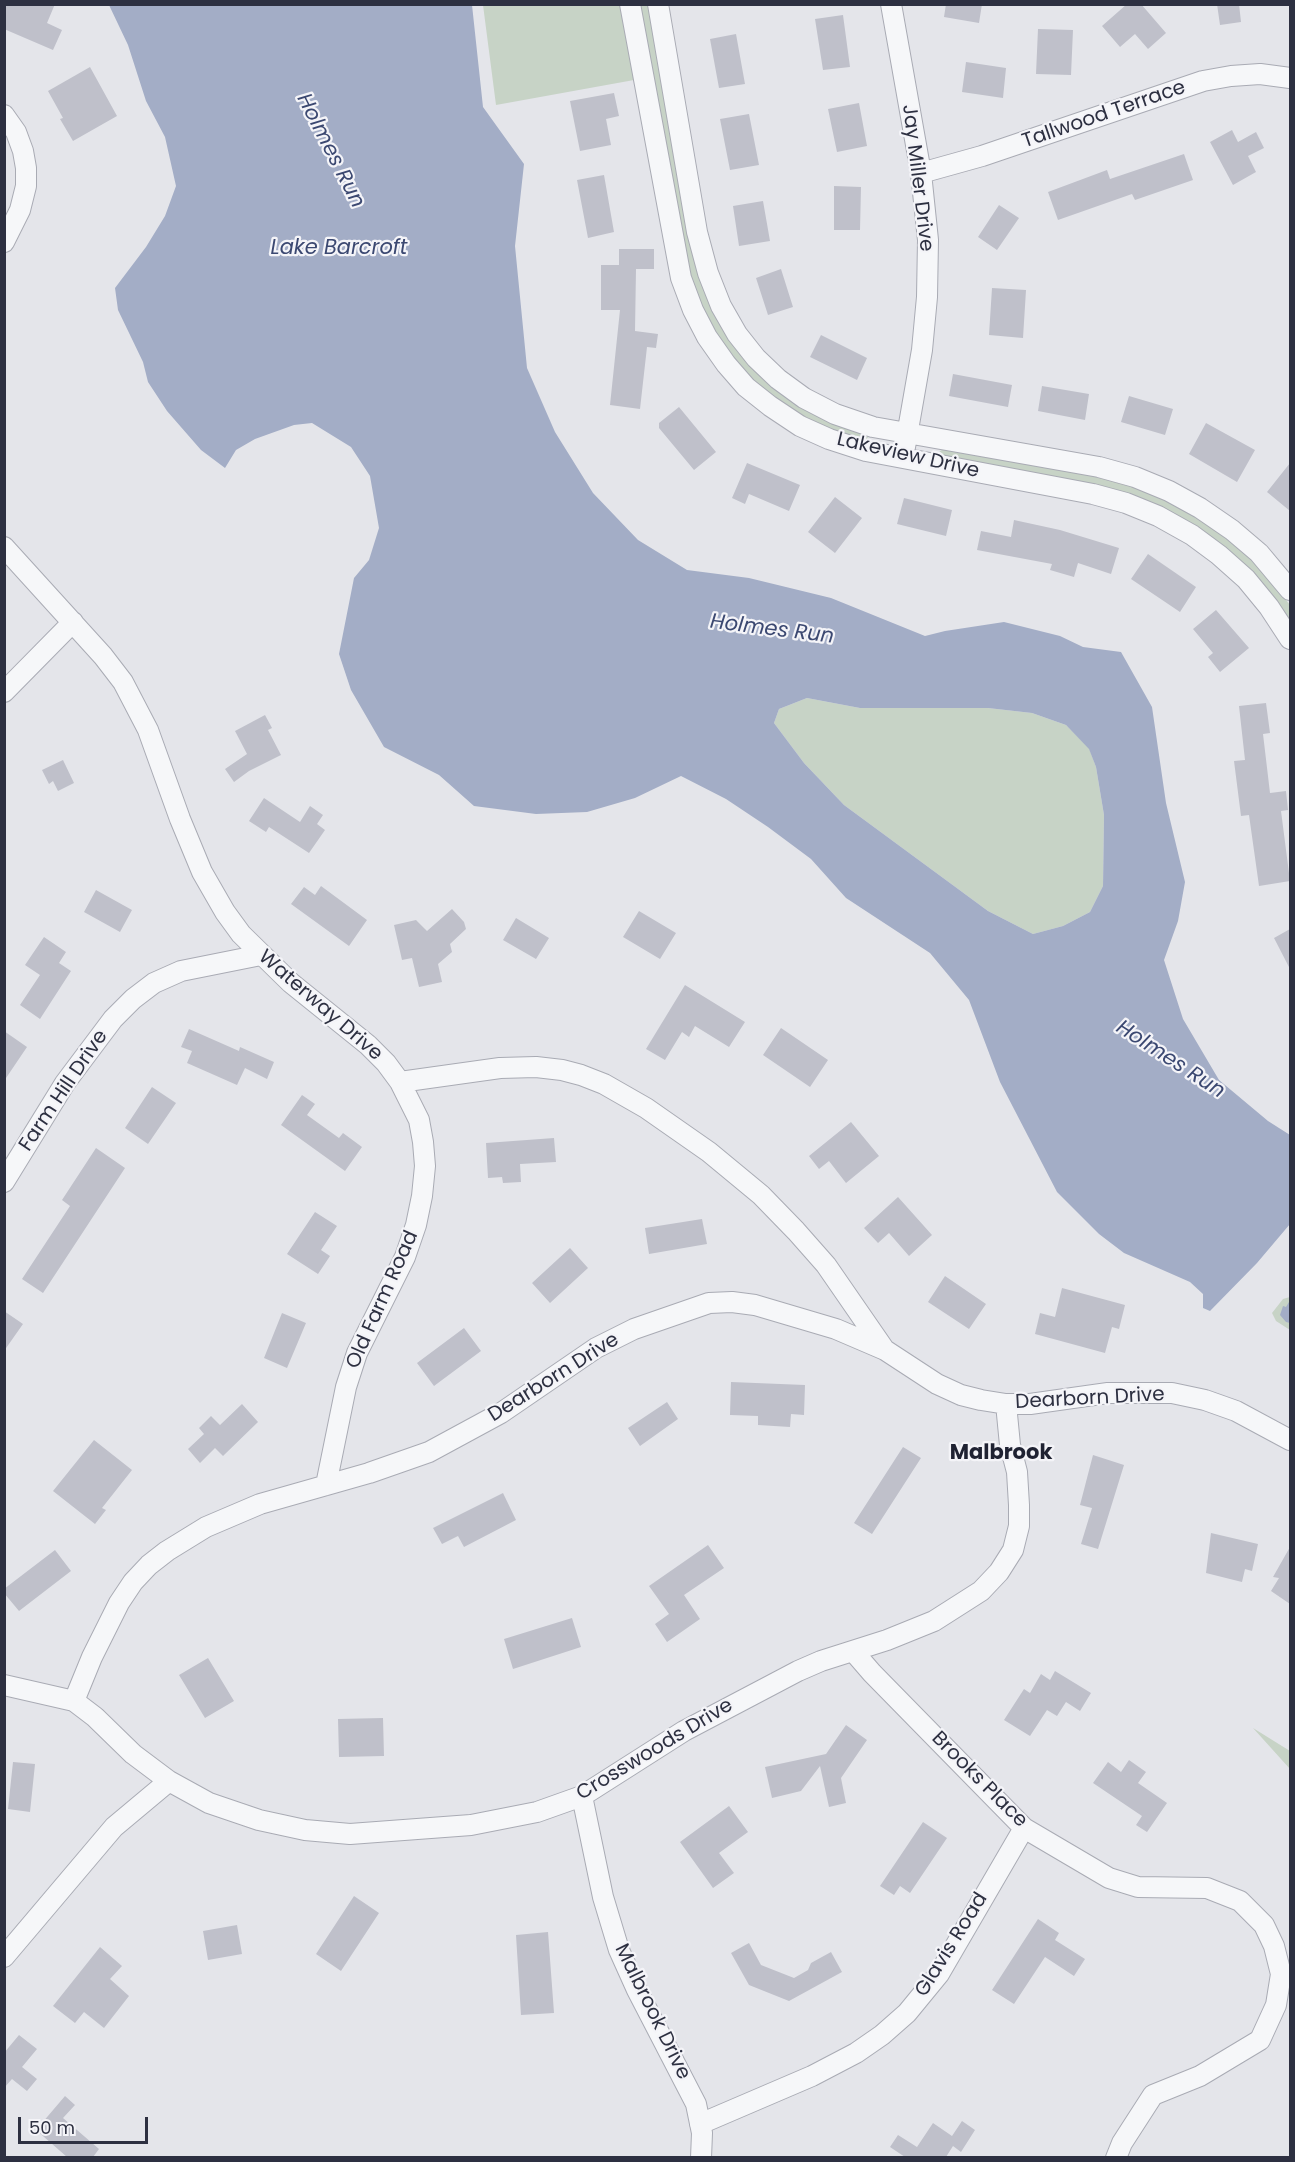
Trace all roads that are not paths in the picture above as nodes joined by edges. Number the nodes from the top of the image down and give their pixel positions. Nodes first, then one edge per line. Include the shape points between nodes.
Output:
1 (630, 4) edge
2 (658, 4) edge
3 (891, 4) edge
4 (1290, 78) edge
5 (4, 115) edge
6 (921, 173) junction
7 (4, 242) edge
8 (908, 434) junction
9 (903, 458) junction
10 (4, 547) edge
11 (1290, 590) edge
12 (73, 622) junction
13 (1290, 639) edge
14 (4, 692) edge
15 (261, 955) junction
16 (400, 1082) junction
17 (4, 1182) edge
18 (885, 1350) junction
19 (1006, 1404) junction
20 (1290, 1440) edge
21 (326, 1485) junction
22 (853, 1651) junction
23 (4, 1685) edge
24 (74, 1701) junction
25 (169, 1780) junction
26 (582, 1796) junction
27 (1024, 1828) junction
28 (4, 1957) edge
29 (700, 2124) junction
30 (701, 2157) edge
31 (1116, 2157) edge

1 - 9 street, Lakeview Drive via 681,278 707,336 746,387 800,426 866,451
2 - 8 street, Lakeview Drive via 697,232 708,273 737,334 756,358 804,398 835,414
3 - 6 street, Jay Miller Drive
4 - 6 street, Tallwood Terrace via 1260,74 1203,81
5 - 7 street via 16,132 26,168 20,210
6 - 8 street, Jay Miller Drive via 928,240 927,297
8 - 9 street, Jay Miller Drive
8 - 11 street, Lakeview Drive via 1099,467 1135,477 1169,491 1232,530
9 - 13 street, Lakeview Drive via 1093,494 1158,516 1220,555 1246,579
10 - 12 street, Waterway Drive
12 - 14 street
12 - 15 street, Waterway Drive via 132,695 202,872 230,919
15 - 16 street, Waterway Drive via 368,1045
15 - 17 street, Farm Hill Drive via 181,971 154,983 133,999 65,1083
16 - 18 street via 518,1066 562,1070 604,1084 709,1152 761,1195 826,1264
16 - 21 street, Old Farm Road via 421,1131 425,1166 422,1196 405,1257 357,1353 345,1387
18 - 19 street, Dearborn Drive via 937,1384 962,1395
18 - 21 street, Dearborn Drive via 782,1312 732,1302 709,1303 643,1325 596,1348 501,1413 429,1452
19 - 20 street, Dearborn Drive via 1108,1393 1172,1393 1236,1411
19 - 22 street, Crosswoods Drive via 1019,1505 1013,1550 981,1592 963,1605 934,1621
21 - 24 street, Dearborn Drive via 225,1518 149,1565 133,1582 106,1626
22 - 26 street, Crosswoods Drive via 798,1671 748,1696 684,1731
22 - 27 street, Brooks Place
23 - 24 street, Crosswoods Drive
24 - 25 street, Crosswoods Drive via 133,1754
25 - 26 street, Crosswoods Drive via 209,1803 259,1820 350,1834 471,1825 537,1812
25 - 28 street via 114,1827
26 - 29 street, Malbrook Drive via 603,1897 619,1950 690,2091
27 - 29 street, Glavis Road via 939,1974 882,2036 812,2076
27 - 31 street, Brooks Place via 1109,1878 1138,1887 1207,1888 1240,1901 1264,1925 1274,1946 1281,1974 1276,2005 1260,2040 1200,2076 1153,2095
29 - 30 street, Malbrook Drive

